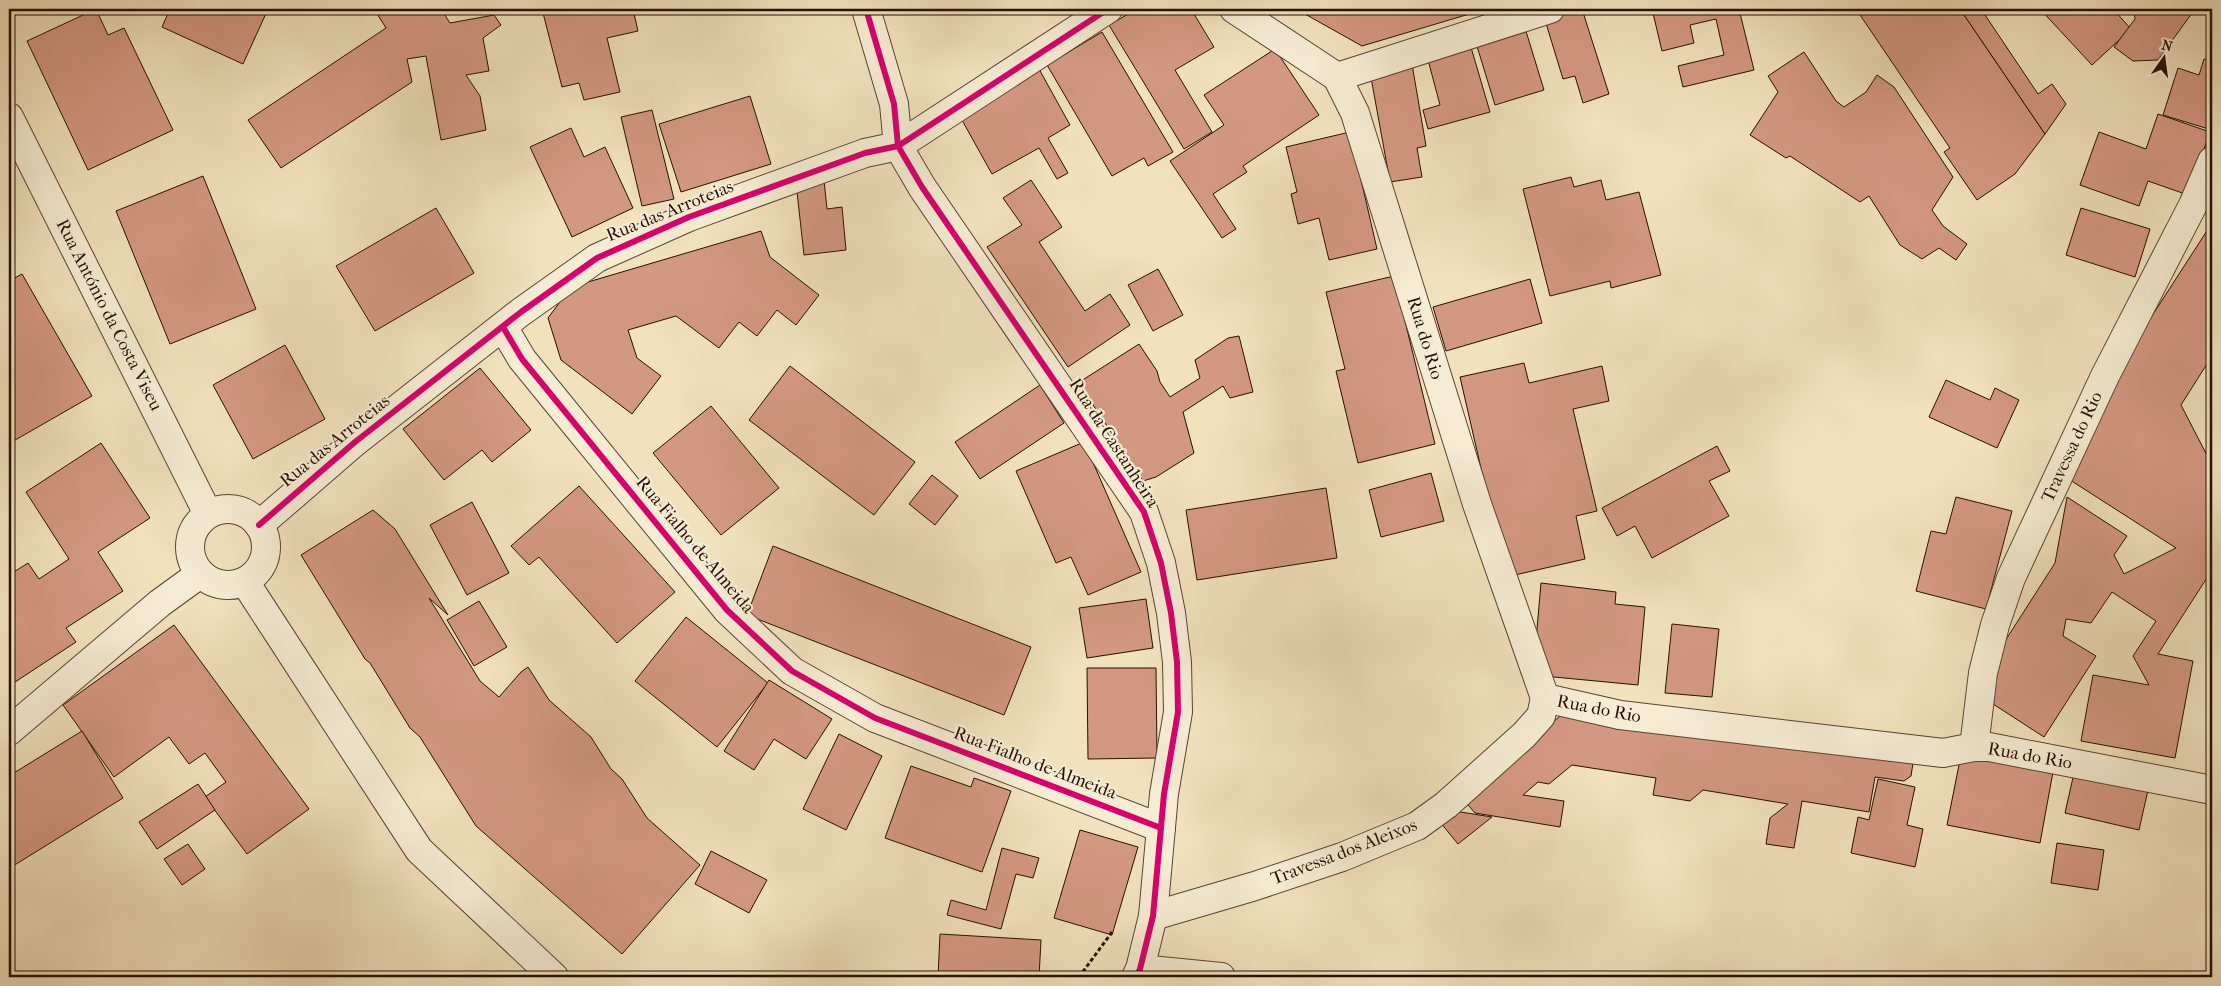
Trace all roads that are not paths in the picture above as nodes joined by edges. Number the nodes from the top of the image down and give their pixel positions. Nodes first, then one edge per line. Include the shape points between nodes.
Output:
1 (866, 9) edge
2 (1108, 9) edge
3 (1234, 9) edge
4 (1550, 9) edge
5 (1337, 77) junction
6 (9, 117) edge
7 (898, 146) junction
8 (2212, 161) edge
9 (503, 327) junction
10 (208, 514) junction
11 (259, 525) junction
12 (200, 574) junction
13 (245, 582) junction
14 (1545, 698) junction
15 (9, 731) edge
16 (1974, 747) junction
17 (2212, 790) edge
18 (1161, 828) junction
19 (1153, 916) junction
20 (1138, 973) edge
21 (554, 977) edge
22 (1221, 977) edge

1 - 7 street via 894,104
2 - 7 street, Rua das Arroteias
3 - 5 street
4 - 5 street
5 - 14 street, Rua do Rio via 1355,113 1477,504
6 - 10 street, Rua António da Costa Viseu
7 - 9 street, Rua das Arroteias via 865,153 689,217 597,258
7 - 18 street, Rua da Castanheira via 1144,512 1161,563 1178,662 1178,712
8 - 16 street, Travessa do Rio via 2193,205 2105,376 2010,578 1983,673
9 - 11 street, Rua das Arroteias via 355,442
9 - 18 street, Rua Fialho de Almeida via 522,359 727,610 792,671 875,718
10 - 11 street via 230,509 241,511
10 - 12 street via 199,522 189,542 193,564
11 - 13 street via 266,546 265,557 257,572
12 - 13 street via 221,585
12 - 15 street via 160,603
13 - 21 street via 418,850
14 - 16 street, Rua do Rio via 1620,715 1943,753
14 - 19 street, Travessa dos Aleixos via 1541,716 1524,735 1446,805 1417,826 1342,857
16 - 17 street, Rua do Rio via 1989,747
18 - 19 street, Rua da Castanheira
19 - 20 street, Rua da Castanheira
20 - 22 street

